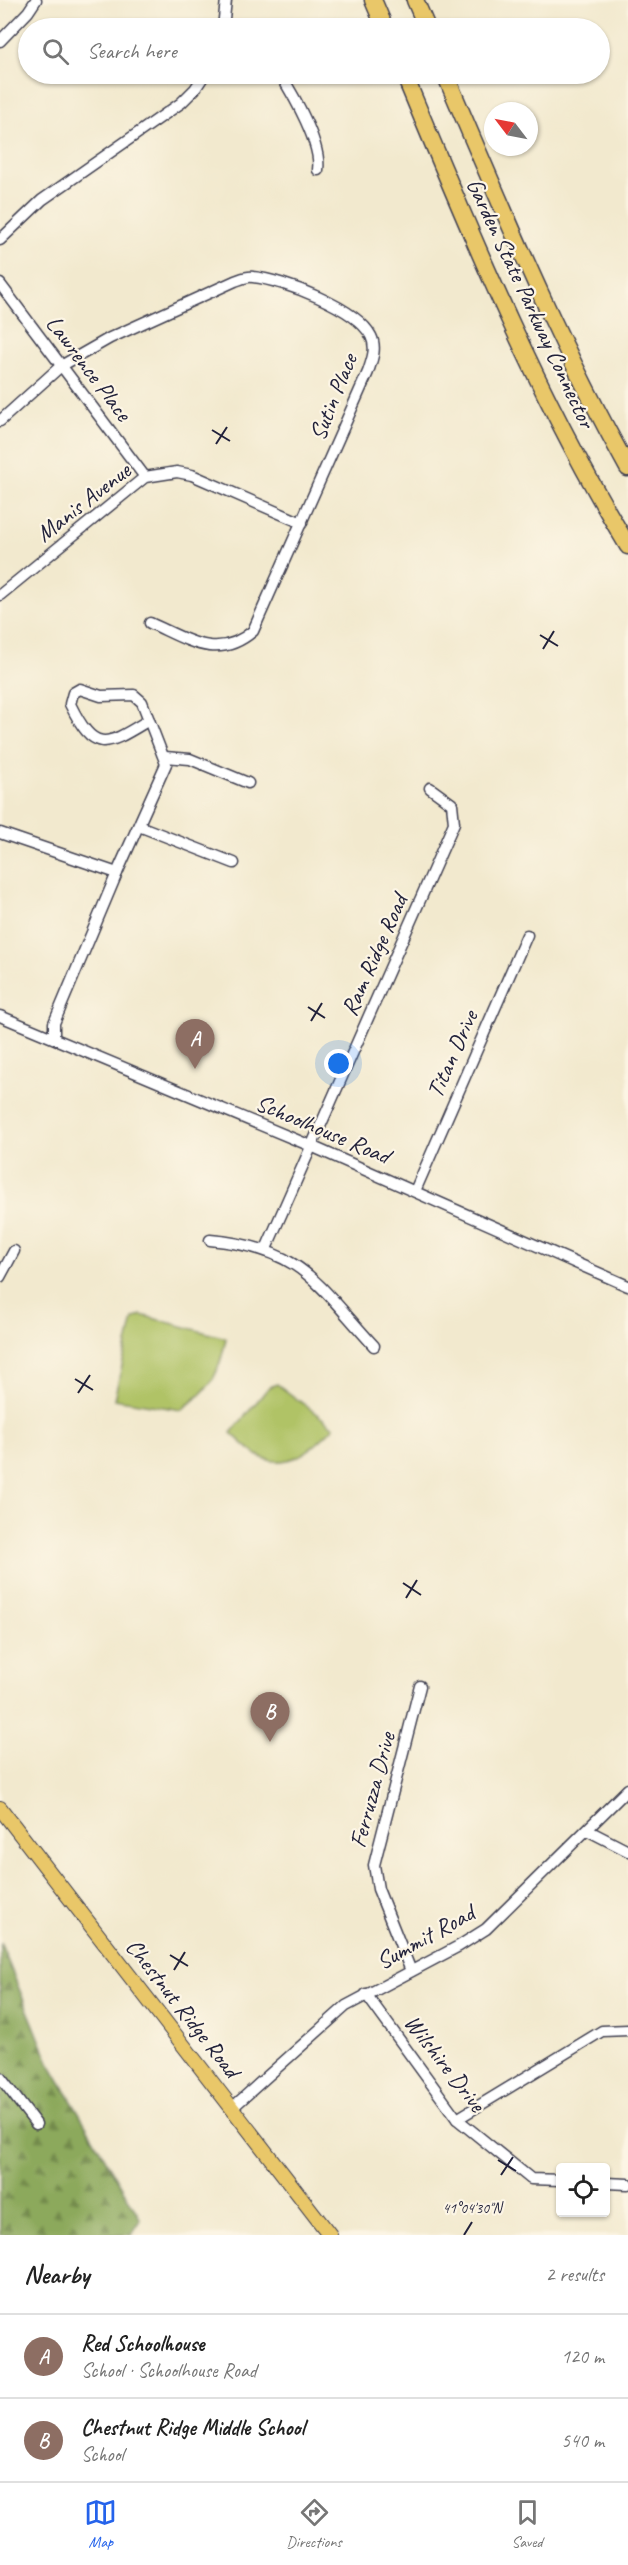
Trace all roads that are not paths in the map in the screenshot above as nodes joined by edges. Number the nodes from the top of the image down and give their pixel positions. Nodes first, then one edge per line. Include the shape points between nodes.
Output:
1 (36, 0) edge
2 (226, 0) edge
3 (373, 0) edge
4 (415, 0) edge
5 (22, 18) edge
6 (224, 18) edge
7 (381, 18) edge
8 (423, 18) edge
9 (18, 22) edge
10 (0, 41) edge
11 (198, 84) edge
12 (285, 84) edge
13 (408, 84) edge
14 (450, 84) edge
15 (318, 170) dead end
16 (0, 240) edge
17 (0, 284) edge
18 (61, 366) junction
19 (0, 421) edge
20 (628, 468) edge
21 (145, 477) junction
22 (302, 523) junction
23 (628, 546) edge
24 (0, 595) edge
25 (150, 623) dead end
26 (149, 720) junction
27 (165, 757) junction
28 (248, 783) dead end
29 (430, 788) dead end
30 (139, 826) junction
31 (0, 833) edge
32 (234, 863) dead end
33 (117, 873) junction
34 (526, 935) dead end
35 (0, 1016) edge
36 (54, 1038) junction
37 (311, 1146) junction
38 (415, 1191) junction
39 (210, 1240) dead end
40 (266, 1249) junction
41 (14, 1251) dead end
42 (0, 1276) edge
43 (628, 1286) edge
44 (374, 1346) dead end
45 (420, 1686) dead end
46 (628, 1789) edge
47 (0, 1808) edge
48 (587, 1830) junction
49 (628, 1851) edge
50 (411, 1971) junction
51 (366, 1994) junction
52 (628, 2030) edge
53 (0, 2077) edge
54 (232, 2108) junction
55 (457, 2119) junction
56 (36, 2124) dead end
57 (556, 2180) edge
58 (610, 2183) edge
59 (628, 2184) edge
60 (330, 2235) edge

1 - 5 street
2 - 6 street
3 - 7 highway
4 - 8 highway
9 - 10 street
11 - 16 street via 181,103 42,200
12 - 15 street via 316,144
13 - 23 highway, Garden State Parkway Connector via 524,353
14 - 20 highway, Garden State Parkway Connector via 536,287
17 - 18 street, Lawrence Place
18 - 19 street, Sutin Place
18 - 21 street, Lawrence Place
18 - 22 street, Sutin Place via 110,338 249,276 278,283 348,311 372,337 375,353
21 - 22 street, Manis Avenue via 192,475
21 - 24 street, Manis Avenue
22 - 25 street, Sutin Place via 259,622 244,639 229,647 216,648
26 - 26 street via 142,702 134,695 101,696 81,689 70,697 83,730 98,740 116,739
26 - 27 street
27 - 28 street via 190,759
27 - 30 street via 166,764
29 - 37 street, Ram Ridge Road via 452,804 454,823
30 - 32 street
30 - 33 street
31 - 33 street
33 - 36 street via 54,1023
34 - 38 street, Titan Drive
35 - 36 street, Schoolhouse Road
36 - 37 street, Schoolhouse Road
37 - 38 street, Schoolhouse Road
37 - 40 street, Ram Ridge Road
38 - 43 street, Schoolhouse Road
39 - 40 street
40 - 44 street via 311,1275
41 - 42 street
45 - 50 street, Ferruzza Drive via 374,1865 378,1889
46 - 48 street, Summit Road
47 - 54 main road, Chestnut Ridge Road
48 - 49 street
48 - 50 street, Summit Road via 486,1929
50 - 51 street, Summit Road
51 - 54 street, Summit Road via 336,2014
51 - 55 street, Wilshire Drive
52 - 55 street via 602,2031
53 - 56 street
54 - 60 main road, Chestnut Ridge Road
55 - 57 street, Wilshire Drive via 531,2179
58 - 59 street

